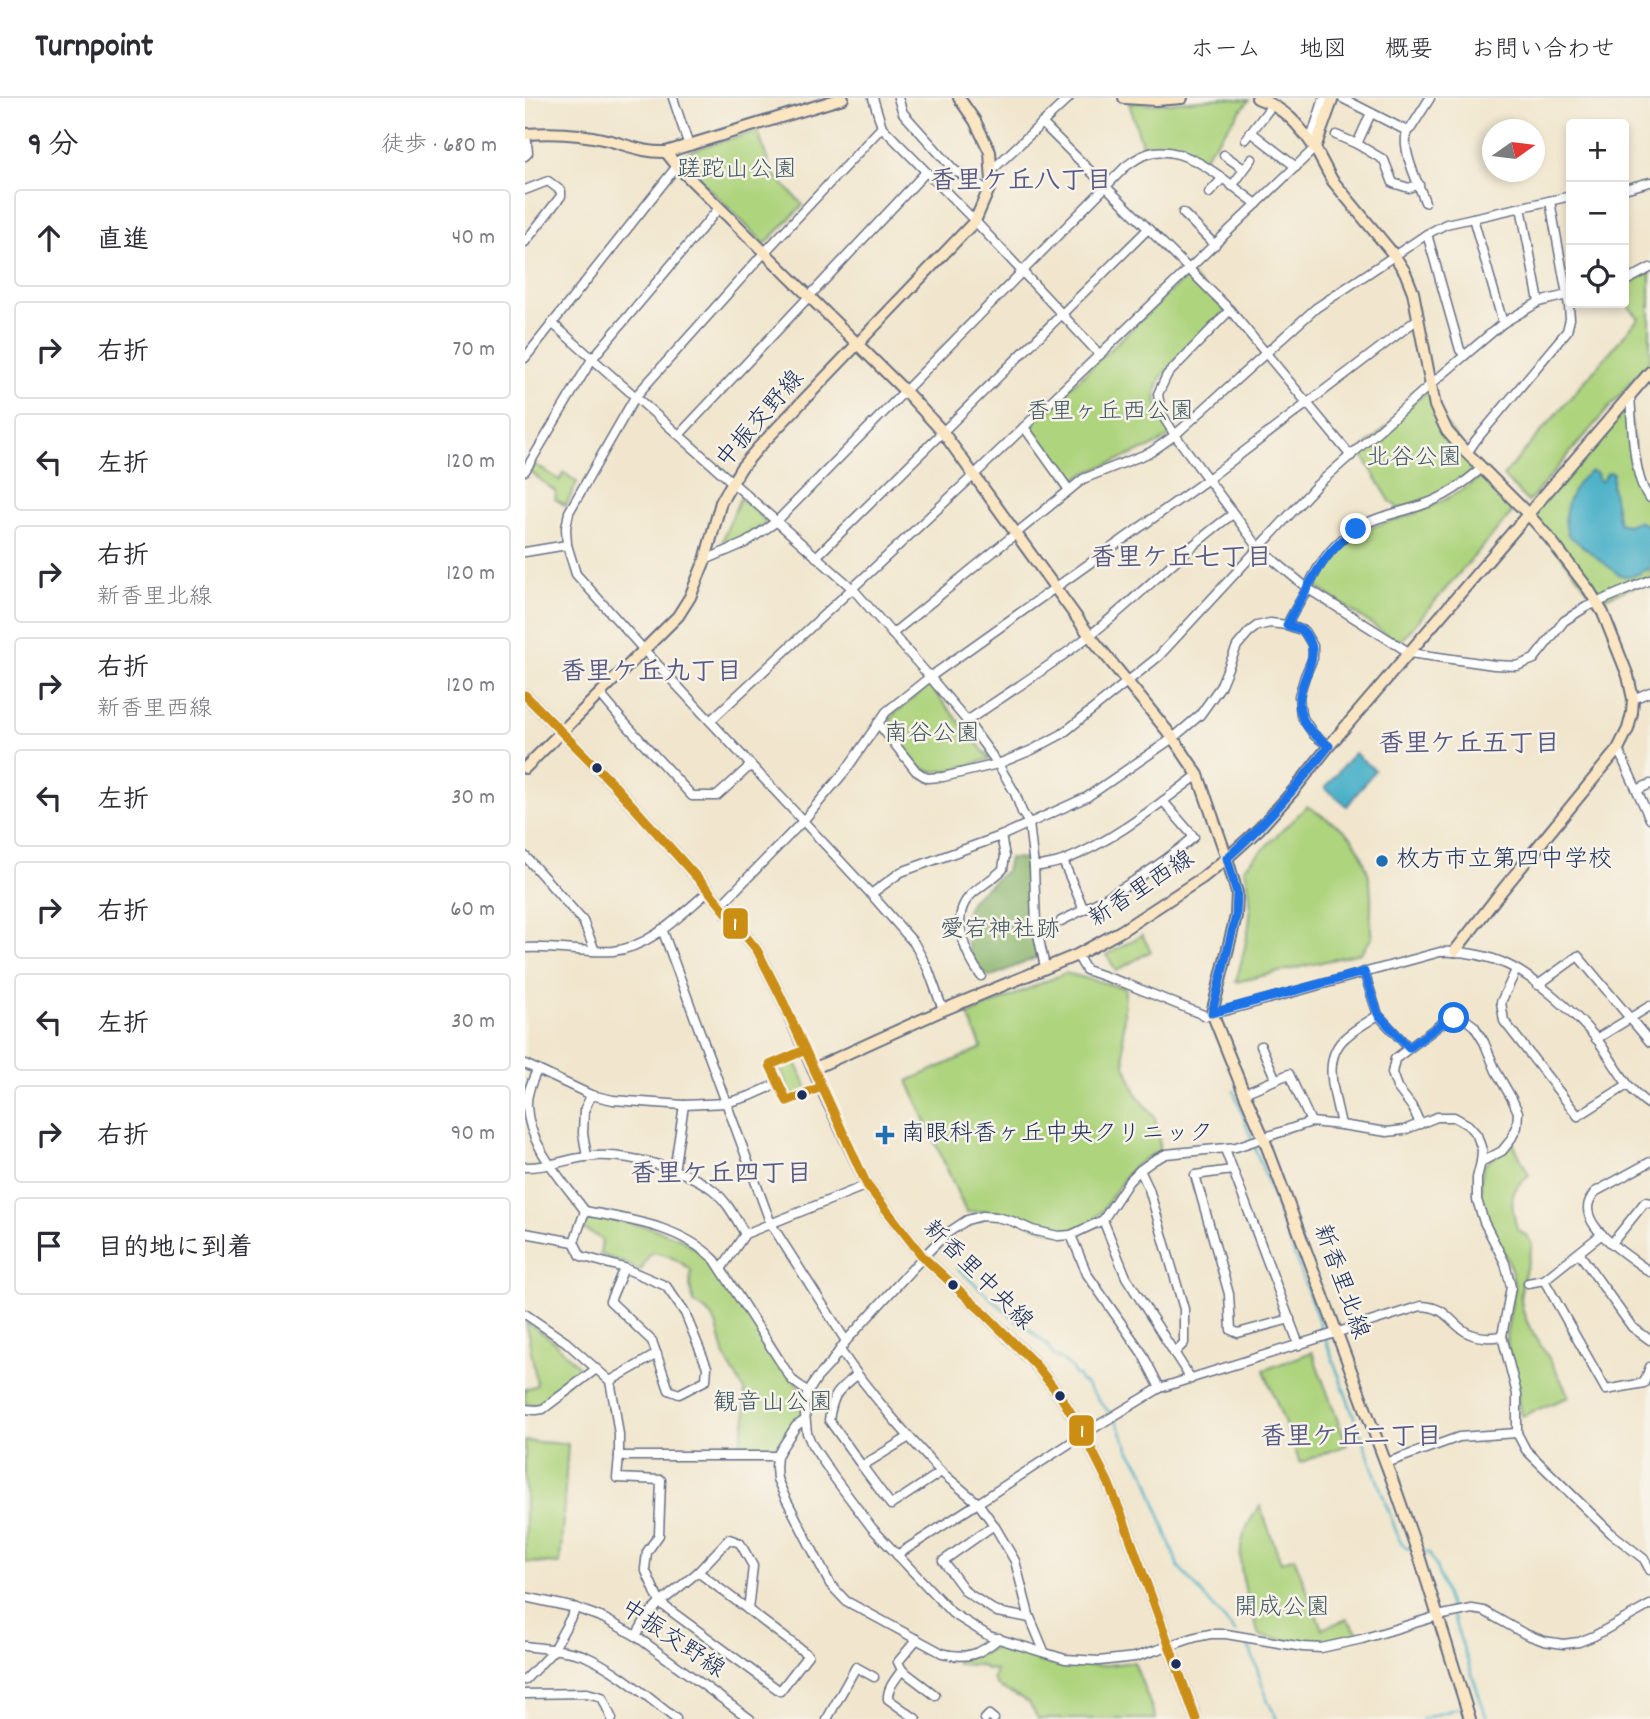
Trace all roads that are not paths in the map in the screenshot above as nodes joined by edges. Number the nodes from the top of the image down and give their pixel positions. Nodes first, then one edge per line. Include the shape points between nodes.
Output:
1 (673, 98) edge
2 (843, 98) edge
3 (873, 98) edge
4 (898, 98) edge
5 (959, 98) edge
6 (1069, 98) edge
7 (1124, 98) edge
8 (1182, 98) edge
9 (1257, 98) edge
10 (1324, 98) edge
11 (1333, 98) edge
12 (1342, 98) edge
13 (1428, 99) edge
14 (1273, 104) junction
15 (1371, 113) junction
16 (1042, 123) junction
17 (882, 127) junction
18 (1407, 131) junction
19 (526, 133) edge
20 (1336, 135) dead end
21 (1357, 144) junction
22 (1313, 145) junction
23 (689, 146) junction
24 (666, 152) junction
25 (1224, 155) dead end
26 (525, 156) edge
27 (1252, 159) dead end
28 (677, 166) junction
29 (1296, 167) junction
30 (1244, 169) junction
31 (992, 170) junction
32 (926, 172) junction
33 (1222, 179) junction
34 (1650, 183) edge
35 (1419, 184) junction
36 (1106, 186) junction
37 (1232, 186) junction
38 (1629, 188) edge
39 (525, 190) edge
40 (989, 191) junction
41 (1209, 193) dead end
42 (1566, 197) edge
43 (1550, 201) junction
44 (1425, 202) dead end
45 (1257, 204) junction
46 (1521, 207) junction
47 (719, 208) junction
48 (1183, 213) dead end
49 (1473, 218) junction
50 (975, 221) junction
51 (1148, 229) junction
52 (1427, 234) junction
53 (525, 242) edge
54 (1215, 245) junction
55 (764, 253) junction
56 (1394, 255) junction
57 (1650, 268) edge
58 (1189, 270) junction
59 (1021, 272) junction
60 (1629, 279) edge
61 (1566, 280) edge
62 (810, 295) junction
63 (1566, 296) edge
64 (1539, 302) junction
65 (1570, 308) edge
66 (1230, 310) junction
67 (1061, 314) junction
68 (1419, 318) junction
69 (552, 323) junction
70 (1503, 323) junction
71 (857, 345) junction
72 (1266, 352) junction
73 (1100, 355) junction
74 (1465, 355) junction
75 (525, 358) edge
76 (592, 359) junction
77 (1650, 372) edge
78 (1430, 385) junction
79 (905, 391) junction
80 (1630, 396) junction
81 (635, 397) junction
82 (1307, 401) junction
83 (1024, 427) junction
84 (942, 431) junction
85 (679, 435) junction
86 (1175, 435) junction
87 (1467, 453) junction
88 (1352, 456) junction
89 (1482, 468) junction
90 (525, 471) edge
91 (974, 475) junction
92 (1208, 479) junction
93 (732, 483) junction
94 (1069, 490) junction
95 (1650, 498) edge
96 (1233, 514) junction
97 (1528, 514) junction
98 (776, 522) junction
99 (1015, 533) junction
100 (567, 545) junction
101 (1259, 548) junction
102 (525, 552) edge
103 (815, 557) junction
104 (705, 560) junction
105 (1650, 580) edge
106 (1055, 587) junction
107 (1307, 588) junction
108 (853, 589) junction
109 (1597, 601) junction
110 (1287, 625) junction
111 (892, 634) junction
112 (1090, 636) junction
113 (643, 650) junction
114 (1410, 653) junction
115 (930, 677) junction
116 (1127, 682) junction
117 (1650, 692) edge
118 (600, 694) junction
119 (525, 695) edge
120 (1633, 699) junction
121 (967, 721) junction
122 (710, 722) junction
123 (878, 723) junction
124 (561, 732) junction
125 (1173, 738) junction
126 (1329, 746) junction
127 (1618, 749) junction
128 (998, 764) junction
129 (751, 765) junction
130 (525, 768) edge
131 (1198, 775) junction
132 (1650, 784) edge
133 (1637, 790) junction
134 (1163, 801) junction
135 (1650, 819) edge
136 (803, 821) junction
137 (1029, 823) junction
138 (1001, 836) junction
139 (525, 856) edge
140 (1227, 858) junction
141 (1063, 861) junction
142 (1034, 867) junction
143 (709, 891) junction
144 (871, 894) junction
145 (721, 905) junction
146 (1084, 910) junction
147 (1061, 921) dead end
148 (662, 929) junction
149 (525, 948) edge
150 (595, 951) junction
151 (1455, 951) junction
152 (1077, 955) junction
153 (1045, 967) junction
154 (1516, 970) junction
155 (1364, 972) junction
156 (981, 976) dead end
157 (1538, 985) junction
158 (1650, 1006) edge
159 (943, 1010) junction
160 (1212, 1013) junction
161 (1378, 1014) junction
162 (1630, 1019) junction
163 (1596, 1039) junction
164 (1650, 1042) edge
165 (1261, 1046) dead end
166 (1409, 1048) junction
167 (805, 1050) junction
168 (525, 1064) edge
169 (813, 1069) junction
170 (537, 1070) junction
171 (1276, 1080) junction
172 (779, 1083) junction
173 (1627, 1085) junction
174 (821, 1087) junction
175 (1244, 1093) junction
176 (591, 1095) junction
177 (726, 1103) junction
178 (684, 1105) junction
179 (1650, 1105) edge
180 (526, 1111) edge
181 (1311, 1122) junction
182 (1420, 1124) junction
183 (1341, 1125) junction
184 (1261, 1140) junction
185 (1225, 1149) junction
186 (587, 1157) junction
187 (1481, 1162) junction
188 (1650, 1162) edge
189 (551, 1165) junction
190 (525, 1167) edge
191 (1140, 1170) junction
192 (1232, 1170) junction
193 (674, 1171) junction
194 (867, 1185) junction
195 (1650, 1203) edge
196 (585, 1211) junction
197 (1103, 1220) junction
198 (771, 1224) junction
199 (525, 1233) edge
200 (745, 1234) junction
201 (1602, 1234) junction
202 (1072, 1235) junction
203 (574, 1242) junction
204 (1612, 1242) junction
205 (1579, 1252) junction
206 (923, 1257) junction
207 (624, 1268) junction
208 (721, 1269) junction
209 (1650, 1272) edge
210 (1544, 1280) junction
211 (1528, 1283) dead end
212 (525, 1314) edge
213 (1290, 1319) junction
214 (1327, 1335) junction
215 (1501, 1336) junction
216 (1650, 1340) edge
217 (846, 1342) junction
218 (1299, 1345) junction
219 (840, 1350) junction
220 (1174, 1353) junction
221 (657, 1354) junction
222 (1650, 1367) edge
223 (596, 1369) junction
224 (857, 1375) junction
225 (1191, 1379) junction
226 (610, 1381) junction
227 (1160, 1388) junction
228 (808, 1392) junction
229 (525, 1409) edge
230 (805, 1420) junction
231 (1517, 1433) junction
232 (1084, 1434) junction
233 (909, 1437) junction
234 (619, 1456) junction
235 (777, 1456) junction
236 (1385, 1462) junction
237 (862, 1466) junction
238 (941, 1472) junction
239 (978, 1503) junction
240 (994, 1525) junction
241 (897, 1555) junction
242 (1650, 1570) edge
243 (698, 1573) junction
244 (525, 1597) edge
245 (660, 1603) junction
246 (1650, 1605) edge
247 (576, 1608) junction
248 (748, 1611) junction
249 (1448, 1614) junction
250 (1030, 1618) junction
251 (636, 1636) junction
252 (917, 1639) junction
253 (999, 1639) junction
254 (525, 1646) edge
255 (1168, 1646) junction
256 (554, 1649) junction
257 (1044, 1651) junction
258 (902, 1670) junction
259 (874, 1677) dead end
260 (525, 1679) edge
261 (525, 1694) edge
262 (935, 1695) dead end
263 (612, 1719) edge
264 (676, 1719) edge
265 (750, 1719) edge
266 (827, 1719) edge
267 (916, 1719) edge
268 (985, 1719) edge
269 (994, 1719) edge
270 (1196, 1719) edge
271 (1470, 1719) edge

1 - 23 street
2 - 23 street
3 - 17 street
4 - 40 street via 903,113 954,170
5 - 31 street, 中振交野線 via 990,152
6 - 16 street
7 - 8 street
9 - 14 street
10 - 22 street
11 - 22 street
12 - 15 street
13 - 18 street
14 - 22 street
14 - 29 street via 1248,136
15 - 18 street
15 - 21 street
16 - 31 street
16 - 36 street
17 - 32 street
17 - 55 street
18 - 35 street via 1406,149
19 - 24 street via 572,133 651,153
19 - 26 street
20 - 21 street
21 - 35 street via 1384,160 1393,183 1409,188
22 - 29 street
22 - 56 street via 1332,180
23 - 24 street
24 - 28 street
25 - 30 street
27 - 30 street
28 - 47 street
28 - 69 street
29 - 45 street
30 - 37 street
31 - 40 street, 中振交野線
32 - 50 street
32 - 62 street
33 - 36 street via 1193,159 1166,151 1139,157
33 - 37 street
33 - 41 street
34 - 38 street
35 - 44 street
36 - 51 street
36 - 59 street
37 - 45 street
39 - 53 street via 548,181 561,191
40 - 50 street, 中振交野線
42 - 43 street
43 - 46 street
43 - 61 street
45 - 54 street
46 - 49 street
46 - 64 street
47 - 55 street
47 - 76 street
48 - 54 street
49 - 52 street
49 - 70 street
50 - 59 street
50 - 71 street, 中振交野線
51 - 58 street
51 - 67 street
52 - 56 street
52 - 74 street
54 - 58 street
55 - 62 street
55 - 81 street
56 - 68 street via 1413,292
56 - 72 street via 1316,308
57 - 60 street
58 - 66 street
58 - 73 street
59 - 67 street
59 - 79 street
62 - 71 street
62 - 85 street
63 - 64 street
64 - 70 street
65 - 87 street via 1567,331
66 - 72 street
66 - 86 street via 1167,375 1158,394 1161,413
67 - 73 street
67 - 84 street
68 - 78 street
68 - 82 street
69 - 75 street
69 - 76 street
70 - 74 street
71 - 79 street
71 - 93 street, 中振交野線 via 758,448
72 - 82 street
72 - 86 street
73 - 83 street
74 - 78 street
76 - 81 street
76 - 90 street
77 - 80 street, 新香里西線
78 - 87 street via 1440,418
78 - 88 street
79 - 84 street
79 - 98 street
80 - 95 street via 1637,472
80 - 97 street, 新香里西線
81 - 85 street
81 - 100 street via 569,512
82 - 88 street
82 - 92 street
83 - 91 street
83 - 94 street
84 - 91 street
84 - 103 street
85 - 93 street
86 - 92 street
86 - 94 street via 1151,452 1083,479
87 - 89 street
88 - 101 street via 1317,485
89 - 97 street
89 - 107 street via 1443,497 1356,529 1329,552
91 - 99 street
91 - 108 street
92 - 96 street
92 - 106 street
93 - 98 street
93 - 104 street, 中振交野線 via 721,502
94 - 99 street
96 - 101 street
96 - 112 street
97 - 109 street
97 - 114 street, 新香里西線
98 - 103 street
98 - 104 street via 745,543
99 - 106 street
99 - 111 street
100 - 102 street
100 - 113 street via 576,573
101 - 107 street
101 - 116 street via 1158,657
103 - 108 street
104 - 113 street, 中振交野線 via 678,616
105 - 109 street
106 - 112 street
106 - 115 street
107 - 110 street
107 - 114 street
108 - 111 street
108 - 122 street
109 - 114 street via 1565,621 1534,659 1517,666
109 - 120 street
110 - 125 street via 1257,626 1249,632 1200,715
110 - 126 street via 1304,631 1313,646 1299,696 1301,715 1314,735
111 - 115 street
112 - 116 street
112 - 121 street
113 - 118 street, 中振交野線
113 - 122 street
114 - 126 street, 新香里西線
115 - 121 street
115 - 123 street
116 - 125 street
116 - 128 street via 1062,734
117 - 120 street
118 - 124 street, 中振交野線
118 - 129 street via 692,796 716,796
119 - 124 street, 新香里中央線
120 - 127 street via 1628,729
121 - 128 street
122 - 129 street
123 - 128 street via 916,771 927,778
123 - 136 street
124 - 130 street, 中振交野線
124 - 143 street, 新香里中央線
125 - 131 street
125 - 137 street via 1087,797
126 - 140 street, 新香里西線 via 1259,829
127 - 133 street
127 - 151 street
128 - 137 street
129 - 136 street
131 - 134 street
131 - 140 street
132 - 133 street
133 - 135 street
134 - 141 street via 1117,834
134 - 146 street via 1194,837 1138,880
136 - 144 street
136 - 145 street
137 - 138 street
137 - 142 street
138 - 144 street via 901,872
138 - 156 street via 1003,869 969,897 962,914 964,944
139 - 150 street via 583,921
140 - 152 street, 新香里西線 via 1121,931
140 - 160 street via 1237,893 1236,916
141 - 142 street
141 - 146 street
142 - 153 street via 1036,925
143 - 145 street, 新香里中央線
143 - 148 street
144 - 159 street via 914,943
145 - 167 street, 新香里中央線 via 757,950
146 - 147 street
148 - 150 street via 624,949
148 - 177 street
149 - 150 street
151 - 154 street
151 - 155 street
152 - 153 street, 新香里西線
152 - 160 street via 1086,970 1206,1016
153 - 159 street, 新香里西線
154 - 157 street
154 - 173 street via 1501,1002 1504,1021 1578,1116
155 - 160 street
155 - 161 street
157 - 162 street via 1578,956
157 - 163 street
158 - 162 street
159 - 169 street, 新香里西線
160 - 175 street, 新香里北線
161 - 166 street
161 - 183 street via 1346,1037 1332,1059
162 - 163 street
162 - 164 street
163 - 173 street
165 - 171 street
166 - 182 street via 1395,1059 1392,1073
166 - 187 street via 1454,1018 1474,1026 1518,1112 1510,1141
167 - 169 street, 新香里中央線
167 - 172 street via 770,1065
168 - 170 street
169 - 174 street, 新香里中央線
170 - 176 street
170 - 180 street
171 - 175 street
171 - 181 street via 1289,1074
172 - 174 street via 787,1101
172 - 177 street
173 - 179 street
174 - 194 street, 新香里中央線
175 - 184 street, 新香里北線
176 - 178 street
176 - 186 street via 584,1111
177 - 178 street
177 - 198 street
178 - 193 street
180 - 189 street via 538,1147
181 - 183 street
181 - 184 street
182 - 183 street via 1387,1132
182 - 187 street via 1454,1117 1468,1125 1477,1135
184 - 185 street
184 - 214 street, 新香里北線
185 - 191 street via 1166,1154
185 - 192 street
186 - 189 street
186 - 193 street via 642,1160
187 - 215 street via 1477,1200 1511,1287
188 - 201 street via 1589,1200 1588,1209
189 - 190 street
189 - 196 street
191 - 197 street
191 - 220 street via 1184,1309 1184,1343
192 - 213 street
192 - 213 street via 1195,1175 1229,1294 1231,1330 1238,1333
193 - 200 street via 715,1192
194 - 198 street
194 - 206 street, 新香里中央線
195 - 204 street via 1645,1202
196 - 203 street
196 - 208 street via 683,1236 703,1248
197 - 202 street
197 - 220 street via 1126,1277
198 - 200 street
198 - 217 street
199 - 203 street
200 - 208 street
201 - 204 street
201 - 205 street
202 - 206 street via 1058,1236 982,1216 946,1234
202 - 227 street via 1087,1274 1142,1353
203 - 207 street via 581,1256
204 - 209 street
205 - 210 street
205 - 216 street via 1632,1327
206 - 217 street
206 - 232 street, 新香里中央線 via 1035,1364
207 - 221 street via 610,1301 646,1334
207 - 221 street via 666,1286 685,1313 707,1367 706,1380 679,1394 669,1390
208 - 228 street via 792,1380
210 - 211 street
210 - 222 street via 1606,1390 1644,1383
212 - 223 street
213 - 218 street
214 - 215 street via 1421,1306 1443,1311 1469,1333
214 - 218 street
214 - 236 street, 新香里北線
215 - 231 street via 1517,1394
217 - 219 street
218 - 225 street
219 - 224 street
219 - 228 street
220 - 225 street
221 - 226 street
223 - 226 street
223 - 229 street via 543,1409
224 - 233 street
224 - 237 street via 832,1400 829,1420
225 - 227 street
226 - 234 street
227 - 232 street
228 - 230 street
230 - 235 street
230 - 241 street via 811,1445
231 - 236 street via 1459,1437
231 - 242 street via 1526,1450 1644,1559
232 - 239 street
232 - 255 street, 新香里中央線 via 1122,1516
233 - 237 street
233 - 238 street
234 - 235 street
234 - 245 street via 617,1478 661,1480 659,1535 647,1552 645,1569
235 - 252 street via 777,1479 830,1584 846,1601
236 - 249 street, 新香里北線 via 1417,1550
237 - 238 street via 891,1505
238 - 239 street
239 - 240 street
239 - 241 street
240 - 250 street via 1015,1562
240 - 250 street via 943,1560 966,1592 997,1612
241 - 253 street via 952,1613
243 - 245 street
243 - 248 street
243 - 248 street via 729,1539 740,1543 753,1566
244 - 247 street, 中振交野線
245 - 248 street via 780,1691 808,1655
245 - 251 street
246 - 249 street via 1594,1636 1563,1644 1525,1634 1484,1611
247 - 251 street, 中振交野線
247 - 256 street
249 - 255 street via 1340,1645 1303,1647 1210,1634
249 - 271 street, 新香里北線
250 - 257 street
251 - 265 street, 中振交野線
252 - 253 street via 956,1657 976,1654
252 - 258 street via 898,1662
253 - 257 street
254 - 256 street
255 - 257 street via 1135,1657 1099,1661 1065,1659
255 - 270 street, 新香里中央線
256 - 260 street
256 - 264 street via 583,1656 614,1672
258 - 262 street
258 - 267 street via 887,1696
259 - 266 street via 856,1667
261 - 263 street via 602,1697
268 - 269 street via 989,1714

